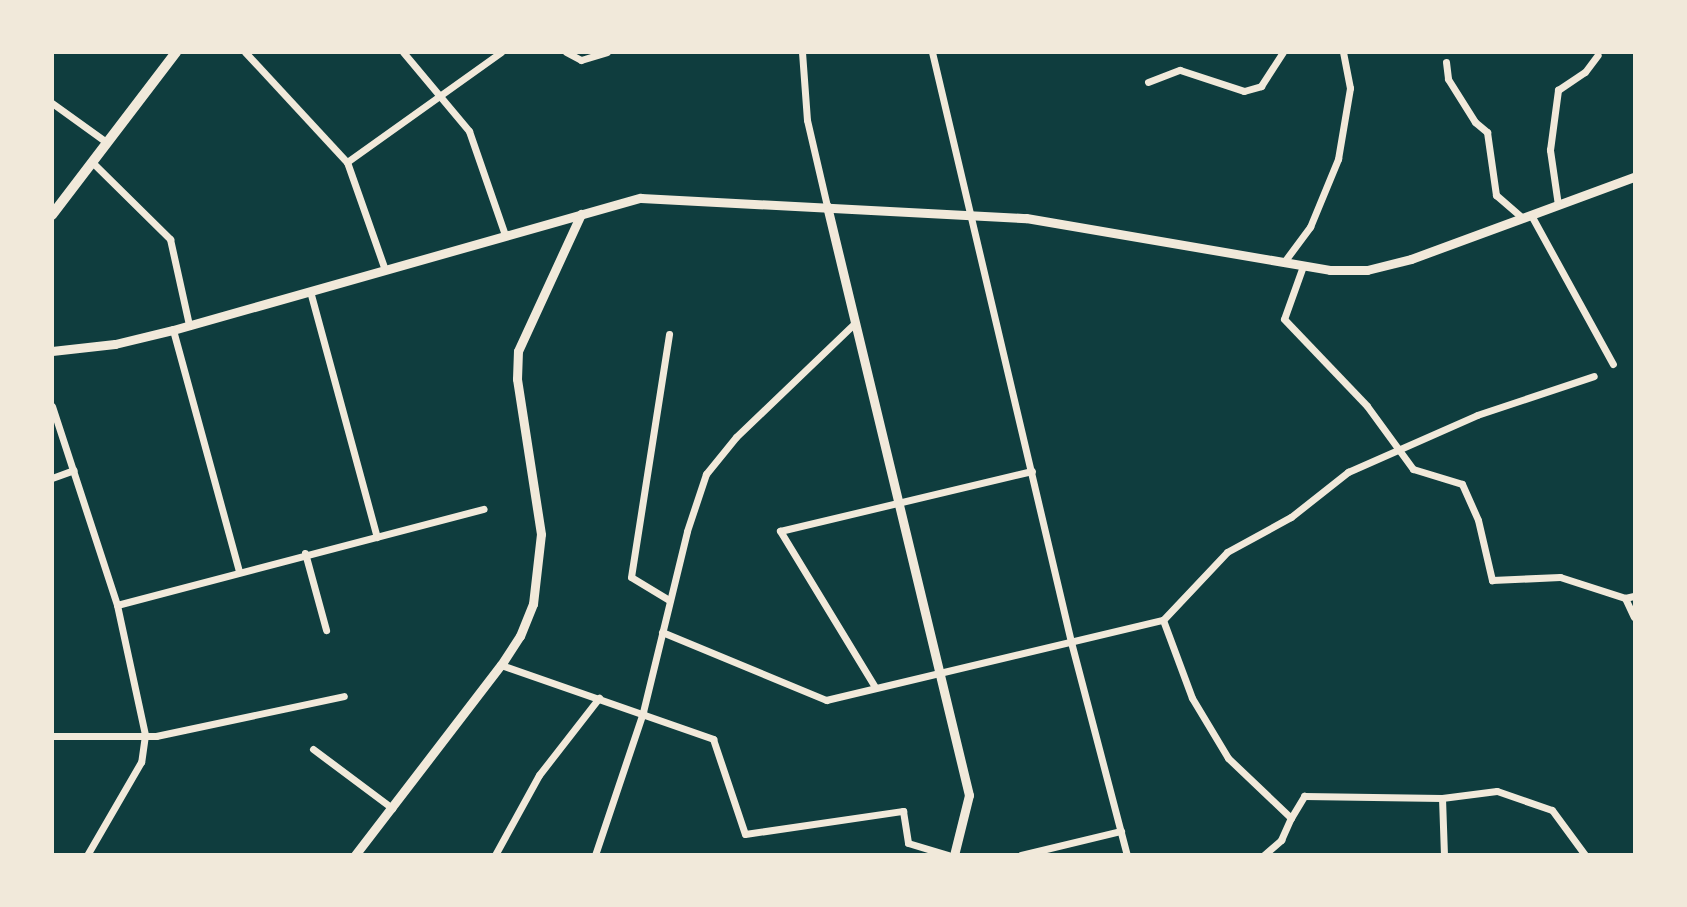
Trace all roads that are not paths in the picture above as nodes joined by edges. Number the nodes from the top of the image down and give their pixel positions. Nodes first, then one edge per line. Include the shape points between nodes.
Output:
1 (176, 52) edge
2 (245, 52) edge
3 (403, 52) edge
4 (501, 52) edge
5 (566, 52) edge
6 (607, 52) edge
7 (802, 52) edge
8 (932, 52) edge
9 (1283, 52) edge
10 (1343, 52) edge
11 (1598, 55) dead end
12 (1446, 62) dead end
13 (1148, 82) dead end
14 (438, 94) junction
15 (52, 103) edge
16 (106, 142) junction
17 (92, 162) junction
18 (347, 162) junction
19 (1634, 177) edge
20 (1558, 205) junction
21 (827, 206) junction
22 (969, 213) junction
23 (581, 214) junction
24 (52, 215) edge
25 (1527, 217) junction
26 (505, 235) junction
27 (1284, 262) junction
28 (1303, 266) junction
29 (386, 270) junction
30 (310, 291) junction
31 (856, 323) junction
32 (189, 325) junction
33 (173, 330) junction
34 (669, 334) dead end
35 (52, 351) edge
36 (1613, 364) dead end
37 (1594, 376) dead end
38 (52, 406) edge
39 (1400, 450) junction
40 (74, 470) junction
41 (1031, 471) junction
42 (52, 478) edge
43 (899, 503) junction
44 (484, 509) dead end
45 (377, 537) junction
46 (306, 553) junction
47 (239, 571) junction
48 (1634, 596) edge
49 (1625, 598) junction
50 (669, 600) junction
51 (117, 605) junction
52 (1634, 617) edge
53 (1163, 620) junction
54 (326, 630) dead end
55 (663, 632) junction
56 (1071, 642) junction
57 (501, 665) junction
58 (940, 671) junction
59 (875, 687) junction
60 (344, 696) dead end
61 (599, 698) junction
62 (643, 712) junction
63 (145, 735) junction
64 (52, 736) edge
65 (313, 749) dead end
66 (1442, 798) junction
67 (391, 807) junction
68 (1291, 818) junction
69 (1121, 831) junction
70 (88, 855) edge
71 (355, 855) edge
72 (495, 855) edge
73 (596, 855) edge
74 (948, 855) edge
75 (954, 855) edge
76 (1021, 855) edge
77 (1127, 855) edge
78 (1264, 855) edge
79 (1444, 855) edge
80 (1585, 855) edge

1 - 16 main road
2 - 18 street
3 - 14 street
4 - 14 street
5 - 6 street via 581,60
7 - 21 street via 807,120
8 - 22 street
9 - 13 street via 1261,86 1244,91 1180,70
10 - 27 street via 1350,88 1338,159 1310,227
11 - 20 street via 1585,72 1558,90 1550,150
12 - 25 street via 1448,79 1475,122 1487,132 1496,195
14 - 18 street
14 - 26 street via 469,131
15 - 16 street
16 - 17 main road
17 - 24 main road
17 - 32 street via 170,239
18 - 29 street
19 - 20 street
20 - 25 street
21 - 22 street
21 - 23 street via 661,197 623,201
21 - 31 street
22 - 27 street
22 - 41 street
23 - 26 street
23 - 57 street via 517,351 517,379 541,534 540,567 520,636
25 - 28 street via 1385,267 1330,270
25 - 36 street
26 - 29 street
27 - 28 street
28 - 39 street via 1284,319 1367,406
29 - 30 street
30 - 32 street
30 - 45 street
31 - 43 street
31 - 50 street via 736,437 706,474
32 - 33 street
33 - 35 street via 115,344
33 - 47 street
34 - 50 street via 631,577
37 - 39 street via 1477,415
38 - 40 street
39 - 49 street via 1419,473 1462,484 1478,520 1492,580 1560,577
39 - 53 street via 1348,472 1291,517 1227,552
40 - 42 street
40 - 51 street
41 - 43 street
41 - 56 street
43 - 58 street
43 - 59 street via 780,531
44 - 45 street
45 - 46 street
46 - 47 street
46 - 54 street
47 - 51 street
48 - 49 street
49 - 52 street
50 - 55 street
51 - 63 street
53 - 56 street
53 - 68 street via 1192,698 1228,758
55 - 59 street via 826,700
55 - 62 street
56 - 58 street
56 - 69 street
57 - 61 street
57 - 67 street
58 - 59 street
58 - 75 street via 969,795
60 - 63 street via 235,722
61 - 62 street
61 - 72 street via 539,775
62 - 73 street
62 - 74 street via 713,739 745,834 903,811 908,843
63 - 64 street
63 - 70 street via 141,762
65 - 67 street
66 - 68 street via 1304,796
66 - 79 street
66 - 80 street via 1497,791 1552,810
67 - 71 street
68 - 78 street via 1281,840
69 - 76 street
69 - 77 street

